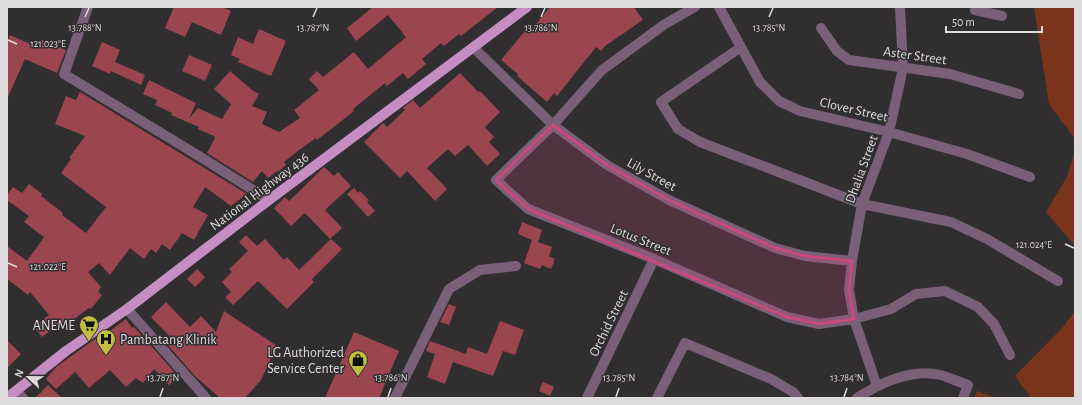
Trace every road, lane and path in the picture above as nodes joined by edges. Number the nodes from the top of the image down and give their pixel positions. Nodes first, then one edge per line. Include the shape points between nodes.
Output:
1 (88, 7) edge
2 (527, 7) edge
3 (695, 7) edge
4 (718, 7) edge
5 (900, 7) edge
6 (975, 7) edge
7 (1002, 16) dead end
8 (821, 28) dead end
9 (474, 48) junction
10 (741, 48) junction
11 (903, 68) junction
12 (1019, 94) dead end
13 (553, 125) junction
14 (890, 132) junction
15 (1030, 177) dead end
16 (270, 200) junction
17 (862, 204) junction
18 (654, 259) junction
19 (852, 261) junction
20 (516, 266) dead end
21 (1058, 281) dead end
22 (127, 309) junction
23 (854, 319) junction
24 (1010, 355) dead end
25 (877, 386) junction
26 (19, 395) edge
27 (7, 398) edge
28 (206, 398) edge
29 (395, 398) edge
30 (587, 398) edge
31 (657, 398) edge
32 (798, 398) edge
33 (857, 398) edge
34 (963, 398) edge

1 - 16 street via 64,74
2 - 9 main road, National Highway 436
3 - 13 street, Lotus Street via 665,24 602,70
4 - 10 street, Clover Street
5 - 11 street, Dhalia Street
6 - 7 street via 975,10
8 - 11 street, Aster Street via 837,51 849,60
9 - 13 street, Lily Street
9 - 16 main road, National Highway 436
10 - 14 street, Clover Street via 760,82 779,101 800,111
10 - 17 street via 661,102 678,129 700,142
11 - 12 street, Aster Street via 950,74
11 - 14 street, Dhalia Street
13 - 18 street, Lotus Street via 496,180 528,209
13 - 19 street, Lily Street via 607,165 668,200 775,248 805,256
14 - 15 street, Clover Street via 968,154
14 - 17 street, Dhalia Street
16 - 22 main road, National Highway 436
17 - 19 street, Dhalia Street
17 - 21 street via 951,222 987,239
18 - 23 street, Lotus Street via 787,317 819,324
18 - 30 street, Orchid Street
19 - 23 street, Dhalia Street via 849,290
20 - 29 street via 480,270 449,289
22 - 26 main road, National Highway 436 via 66,351
22 - 28 street
23 - 24 street, Lotus Street via 891,309 916,294 945,291 978,307 994,324
23 - 25 street, Dhalia Street
25 - 33 street
25 - 34 street via 914,374 940,375 968,385
26 - 27 main road, National Highway 436
31 - 32 street via 685,343 771,379 793,392

